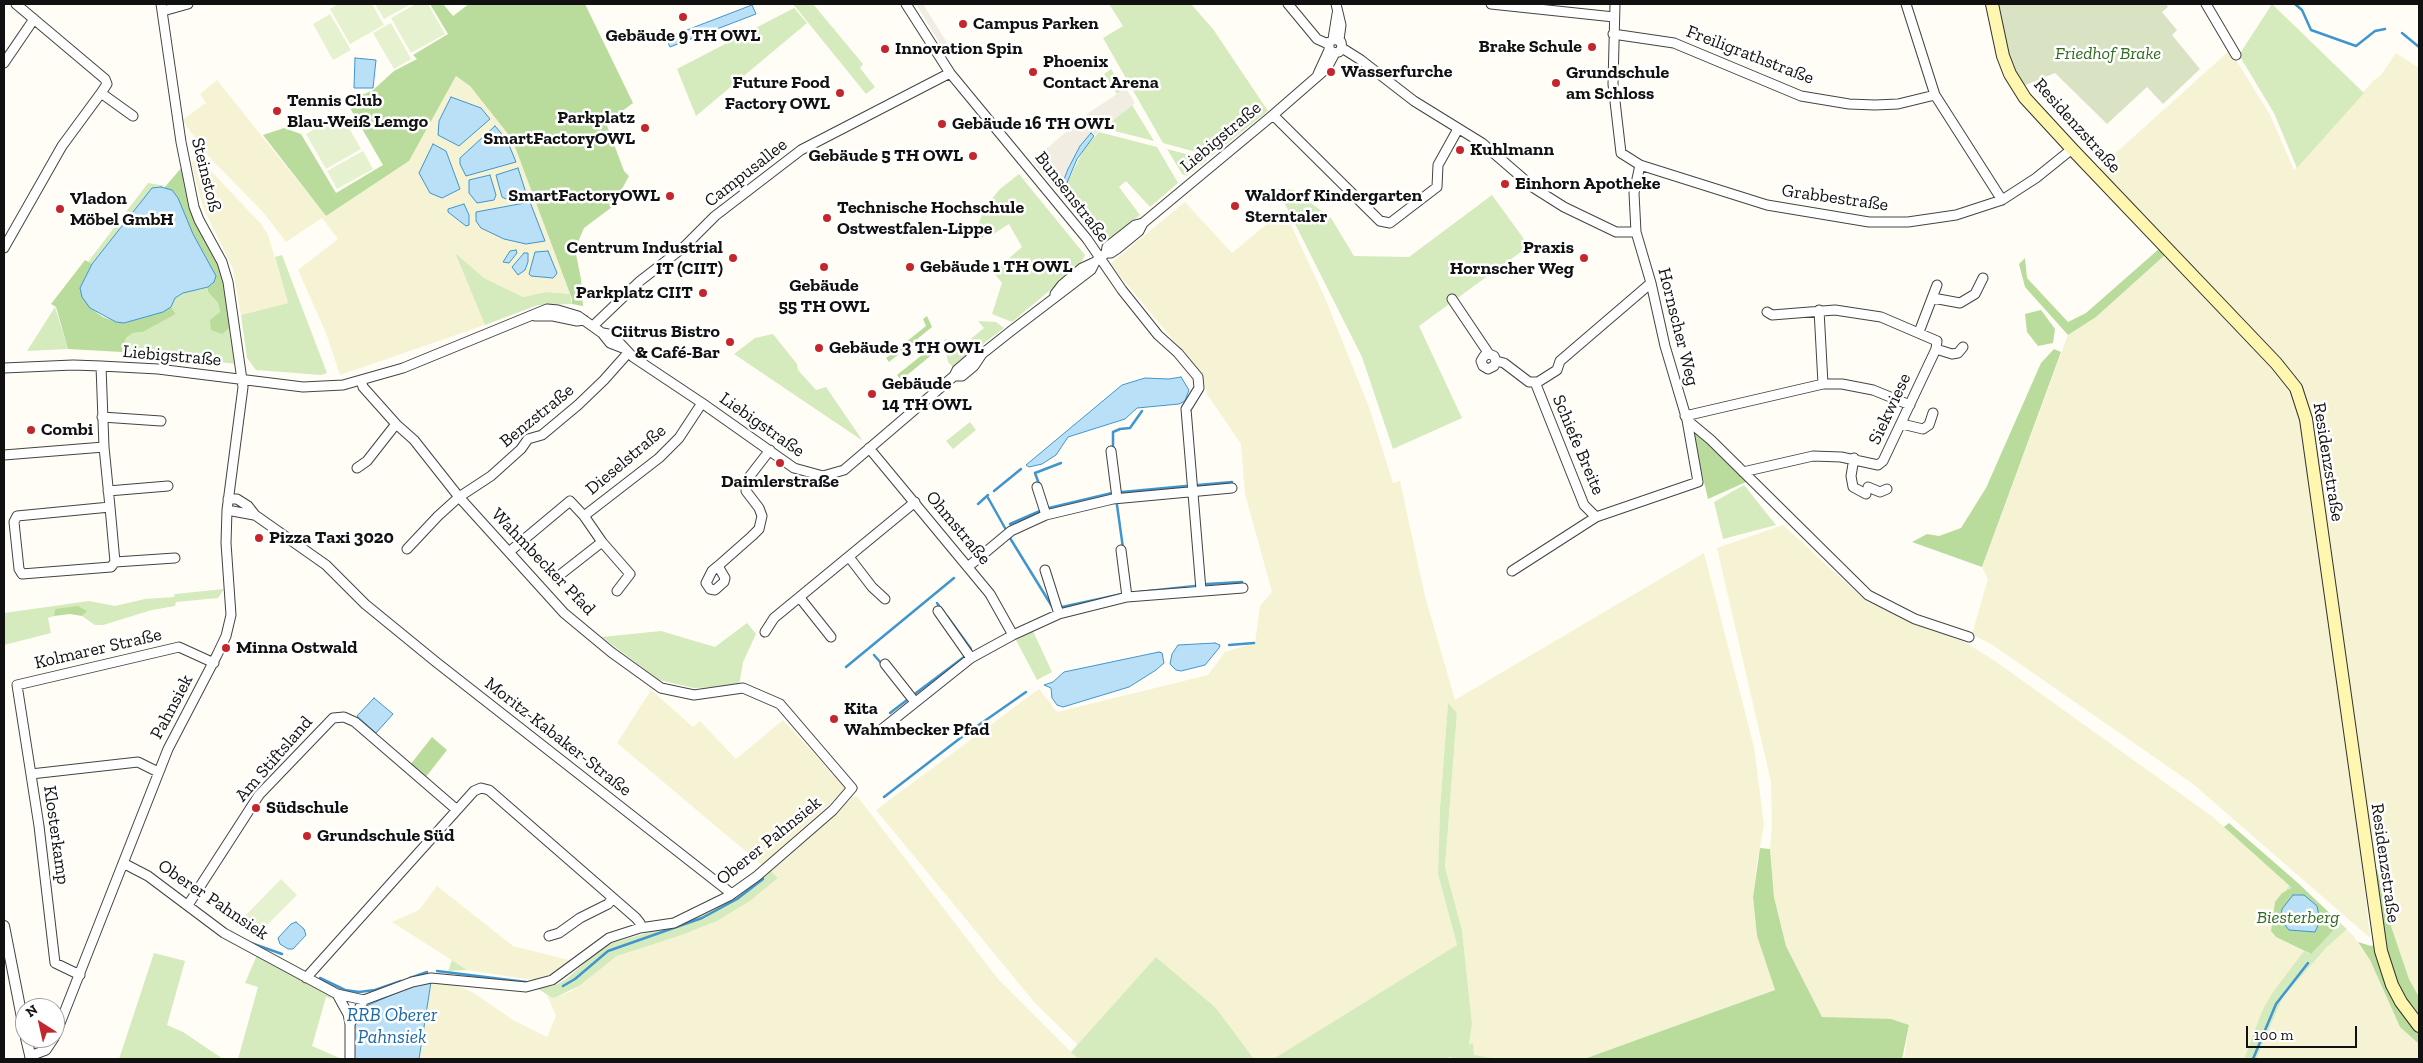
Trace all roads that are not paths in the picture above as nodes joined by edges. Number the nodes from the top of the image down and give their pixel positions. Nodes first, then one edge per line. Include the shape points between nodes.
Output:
1 (16, 4) edge
2 (188, 4) edge
3 (906, 4) edge
4 (1288, 4) edge
5 (1336, 4) edge
6 (1491, 4) edge
7 (1615, 4) edge
8 (1906, 4) edge
9 (1992, 4) edge
10 (2206, 4) edge
11 (162, 8) edge
12 (1614, 17) junction
13 (34, 19) junction
14 (1613, 34) junction
15 (1334, 46) junction
16 (2236, 55) dead end
17 (4, 63) edge
18 (946, 75) junction
19 (101, 93) junction
20 (1935, 96) junction
21 (1273, 115) junction
22 (133, 116) dead end
23 (1458, 129) junction
24 (2072, 149) junction
25 (1640, 165) junction
26 (2002, 200) junction
27 (1636, 232) junction
28 (4, 248) edge
29 (1100, 257) junction
30 (1983, 278) dead end
31 (1651, 283) junction
32 (1937, 285) dead end
33 (1933, 298) junction
34 (1452, 299) dead end
35 (1819, 310) junction
36 (1767, 312) dead end
37 (592, 326) junction
38 (1919, 332) junction
39 (1937, 345) junction
40 (1963, 347) dead end
41 (625, 350) junction
42 (101, 366) junction
43 (4, 368) edge
44 (242, 378) junction
45 (359, 381) junction
46 (1535, 382) junction
47 (1823, 384) junction
48 (702, 402) junction
49 (1910, 405) junction
50 (1933, 413) dead end
51 (102, 417) junction
52 (1686, 418) junction
53 (161, 422) dead end
54 (396, 424) junction
55 (1902, 424) junction
56 (104, 447) junction
57 (869, 448) junction
58 (770, 450) junction
59 (1111, 451) dead end
60 (4, 455) edge
61 (1854, 458) junction
62 (356, 468) dead end
63 (1743, 472) junction
64 (1698, 482) joint
65 (168, 486) dead end
66 (1037, 487) dead end
67 (1232, 488) dead end
68 (1887, 489) dead end
69 (108, 491) junction
70 (1192, 492) junction
71 (459, 497) junction
72 (1117, 498) junction
73 (228, 499) junction
74 (915, 502) junction
75 (110, 507) junction
76 (228, 510) junction
77 (1046, 515) junction
78 (255, 516) junction
79 (584, 516) junction
80 (1596, 517) junction
81 (602, 542) junction
82 (408, 549) dead end
83 (1121, 550) dead end
84 (509, 552) junction
85 (849, 557) junction
86 (175, 558) dead end
87 (115, 562) junction
88 (718, 566) dead end
89 (969, 566) junction
90 (1045, 570) dead end
91 (1512, 571) dead end
92 (556, 578) dead end
93 (345, 584) junction
94 (360, 587) dead end
95 (1243, 588) dead end
96 (1201, 590) junction
97 (617, 591) dead end
98 (371, 596) dead end
99 (1128, 597) junction
100 (800, 598) junction
101 (885, 599) dead end
102 (365, 604) junction
103 (938, 611) dead end
104 (1059, 614) junction
105 (765, 632) dead end
106 (1013, 635) junction
107 (831, 637) dead end
108 (1969, 637) dead end
109 (971, 658) junction
110 (214, 663) junction
111 (884, 664) dead end
112 (17, 684) joint
113 (915, 702) junction
114 (882, 729) dead end
115 (158, 772) junction
116 (31, 774) junction
117 (852, 788) joint
118 (457, 810) junction
119 (123, 863) junction
120 (732, 894) junction
121 (613, 898) junction
122 (188, 905) junction
123 (640, 928) junction
124 (4, 929) edge
125 (549, 936) dead end
126 (80, 974) junction
127 (306, 978) junction
128 (337, 994) junction
129 (18, 998) edge
130 (364, 1000) junction
131 (65, 1012) edge
132 (350, 1024) junction
133 (2419, 1026) edge
134 (47, 1048) edge
135 (30, 1058) edge
136 (350, 1059) edge

1 - 13 street
2 - 11 street
3 - 18 street, Bunsenstraße
4 - 15 street via 1317,39
5 - 15 street
6 - 12 street
7 - 12 street
8 - 20 street
9 - 24 main road, Residenzstraße via 2010,74 2025,98
10 - 16 street
11 - 44 street, Steinstoß via 180,142 194,207 222,262 228,282
12 - 14 street
13 - 17 street
13 - 19 street via 105,79 107,84
14 - 20 street, Freiligrathstraße via 1674,43 1801,96 1874,106
14 - 25 street, Grabbestraße via 1613,84 1621,153
15 - 21 street, Liebigstraße via 1327,68
15 - 23 street via 1361,60 1414,101
18 - 29 street, Bunsenstraße
18 - 37 street, Campusallee via 801,150 715,216 684,248 640,281
19 - 22 street
19 - 28 street via 62,146
20 - 26 street
21 - 23 street via 1380,221 1390,223 1437,187 1438,165
21 - 29 street, Liebigstraße via 1143,223 1135,225 1107,247
23 - 27 street via 1482,143 1534,188 1564,207 1616,232
24 - 26 street, Grabbestraße
24 - 133 main road, Residenzstraße via 2276,363 2296,388 2302,404 2381,951 2397,994
25 - 26 street, Grabbestraße via 1767,205 1869,222 1908,222 1956,215
25 - 27 street, Hornscher Weg via 1634,193
27 - 31 street, Hornscher Weg
29 - 57 street, Liebigstraße via 1082,268 982,354 971,358
29 - 70 street, Bunsenstraße via 1158,335 1198,377 1198,388 1186,409
30 - 33 street via 1975,294 1960,303
31 - 46 street via 1560,361 1557,370
31 - 52 street, Hornscher Weg
32 - 33 street
33 - 38 street
34 - 46 street via 1492,358 1529,382
35 - 36 street via 1772,315
35 - 38 street via 1852,311 1881,317
35 - 47 street
37 - 41 street, Liebigstraße via 617,340
37 - 45 street, Liebigstraße via 584,320 577,321 558,314 533,316 403,368
38 - 39 street
39 - 40 street via 1952,354
39 - 49 street, Siekwiese
41 - 48 street, Liebigstraße
41 - 71 street, Benzstraße via 604,380 542,434 528,439 491,476
42 - 43 street, Liebigstraße
42 - 44 street, Liebigstraße
42 - 51 street
44 - 45 street, Liebigstraße via 304,387 351,379
44 - 73 street, Pahnsiek via 242,408
45 - 54 street, Wahmbecker Pfad
46 - 80 street, Schiefe Breite via 1584,506
47 - 49 street via 1860,387
47 - 52 street
48 - 58 street, Liebigstraße
48 - 79 street, Dieselstraße via 679,438 659,458
49 - 55 street, Siekwiese
50 - 55 street via 1923,429
51 - 53 street
51 - 56 street
52 - 63 street
52 - 64 street, Hornscher Weg
54 - 62 street via 367,461
54 - 71 street, Wahmbecker Pfad via 414,440
55 - 61 street, Siekwiese via 1883,461 1878,464
56 - 60 street
56 - 69 street
57 - 58 street, Liebigstraße via 844,470 823,476 794,468
57 - 74 street, Ohmstraße
58 - 88 street via 746,481 746,491 762,516 759,529
59 - 72 street
61 - 63 street, Siekwiese via 1813,456
61 - 68 street via 1853,487 1880,492
63 - 108 street via 1868,595 1916,619
64 - 80 street, Schiefe Breite
65 - 69 street
66 - 77 street
67 - 70 street
69 - 75 street
70 - 72 street
70 - 96 street
71 - 82 street, Benzstraße
71 - 84 street, Wahmbecker Pfad
72 - 77 street
73 - 76 street, Pahnsiek
73 - 78 street, Moritz-Kabaker-Straße via 237,499
74 - 85 street
74 - 89 street, Ohmstraße
75 - 87 street
75 - 87 street via 24,514 17,516 14,522 22,574 111,567
76 - 78 street, Moritz-Kabaker-Straße
76 - 110 street, Pahnsiek via 226,543 231,615
77 - 89 street via 1011,532
78 - 93 street, Moritz-Kabaker-Straße via 326,565
79 - 81 street, Dieselstraße
79 - 84 street, Dieselstraße via 570,501
80 - 91 street, Schiefe Breite
81 - 92 street
81 - 97 street, Dieselstraße via 630,574
83 - 99 street
84 - 117 street, Wahmbecker Pfad via 564,613 661,688 694,695 743,688 780,704
85 - 100 street
85 - 101 street via 872,588
86 - 87 street
89 - 106 street, Ohmstraße via 990,594
90 - 104 street
93 - 94 street
93 - 102 street, Moritz-Kabaker-Straße
95 - 96 street
96 - 99 street
98 - 102 street
99 - 104 street
100 - 105 street via 774,618
100 - 107 street
102 - 120 street, Moritz-Kabaker-Straße
103 - 109 street
104 - 106 street
106 - 109 street
109 - 113 street
110 - 112 street, Kolmarer Straße via 180,647
110 - 115 street, Pahnsiek
111 - 113 street
112 - 116 street, Klosterkamp
113 - 114 street
115 - 116 street via 138,762
115 - 119 street, Pahnsiek
116 - 126 street, Klosterkamp via 55,964
117 - 120 street, Oberer Pahnsiek via 833,810
118 - 121 street via 474,791 485,788
118 - 122 street, Am Stiftsland via 355,722 344,717 333,718 259,795
118 - 127 street
119 - 122 street, Oberer Pahnsiek via 148,876
119 - 126 street, Pahnsiek
120 - 123 street, Oberer Pahnsiek via 674,922
121 - 123 street via 638,920
121 - 125 street via 608,904
122 - 127 street, Oberer Pahnsiek via 224,932
123 - 130 street, Oberer Pahnsiek via 609,938 562,974 539,985 513,987 431,978
124 - 129 street
126 - 131 street, Pahnsiek
127 - 128 street, Oberer Pahnsiek
128 - 130 street, Oberer Pahnsiek
128 - 132 street
130 - 132 street
132 - 136 street
134 - 135 street, Pahnsiek

